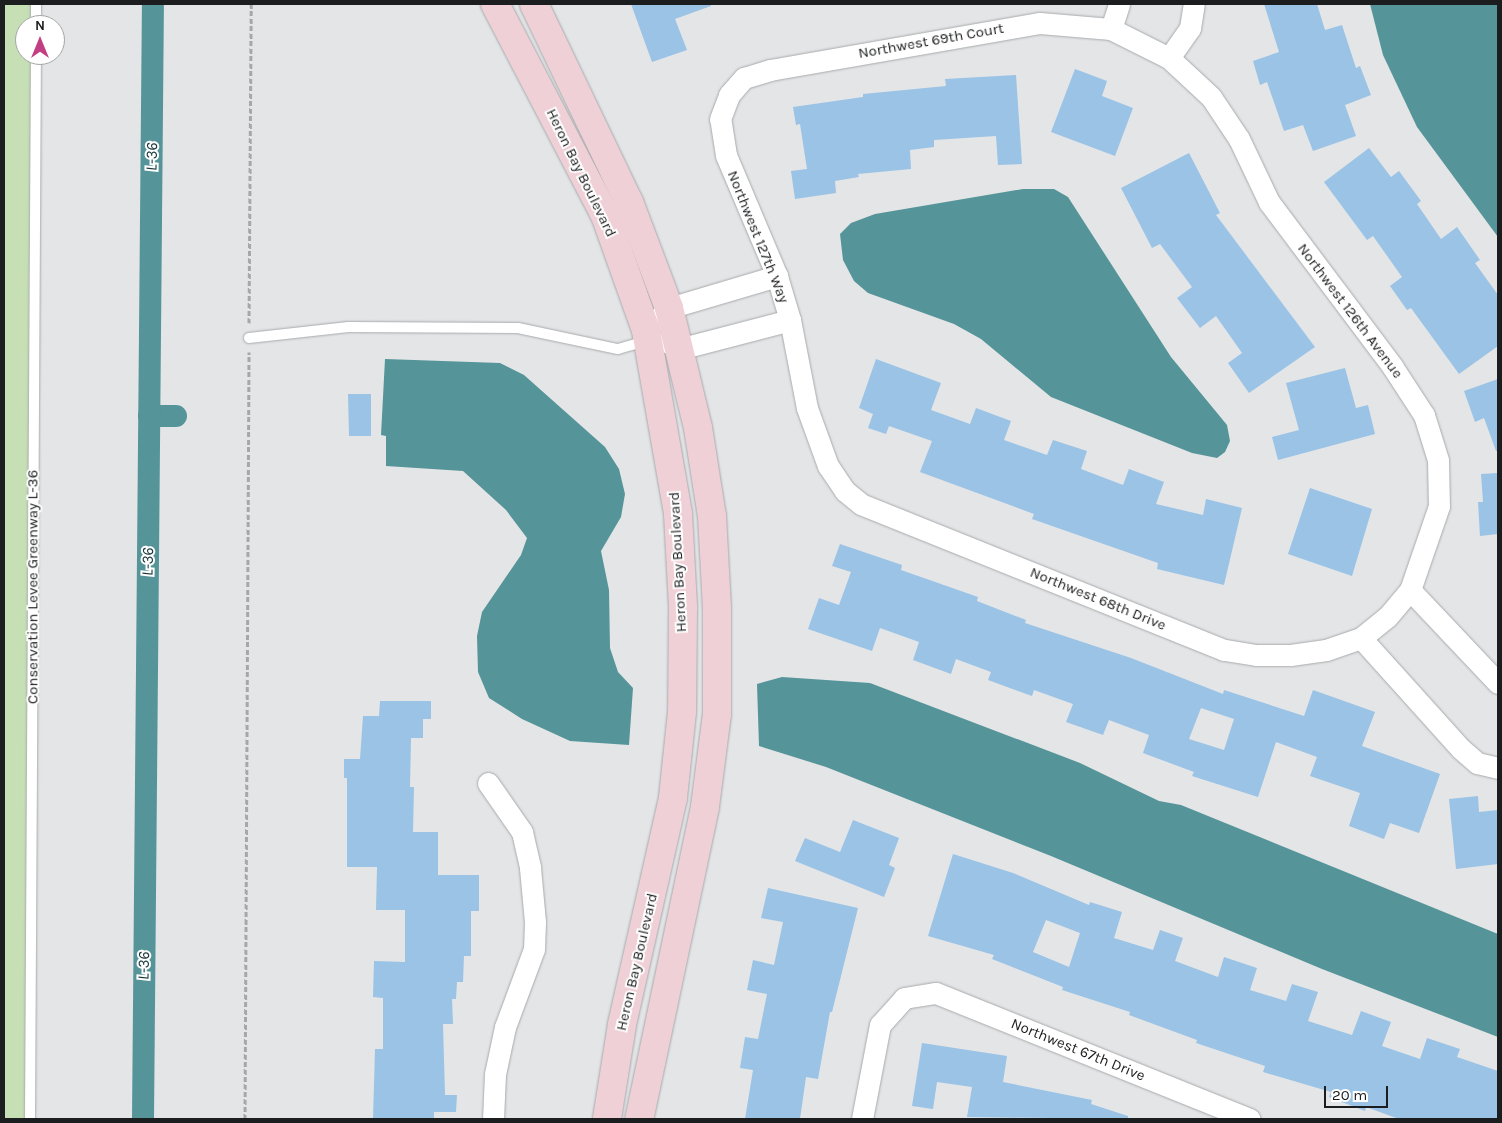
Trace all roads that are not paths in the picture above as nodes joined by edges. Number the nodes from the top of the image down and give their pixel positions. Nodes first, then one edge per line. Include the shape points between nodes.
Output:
1 (495, 4) edge
2 (534, 4) edge
3 (1119, 4) edge
4 (1194, 4) edge
5 (1111, 29) junction
6 (1140, 43) joint
7 (1169, 58) junction
8 (36, 65) edge
9 (729, 95) joint
10 (776, 276) junction
11 (670, 308) junction
12 (790, 320) junction
13 (646, 330) junction
14 (249, 338) road end
15 (679, 348) junction
16 (845, 491) joint
17 (1410, 590) junction
18 (1387, 618) joint
19 (1361, 638) junction
20 (1498, 683) edge
21 (1498, 768) edge
22 (488, 783) dead end
23 (30, 1119) edge
24 (493, 1119) edge
25 (607, 1119) edge
26 (639, 1119) edge
27 (862, 1119) edge
28 (1250, 1119) edge

1 - 13 street, Heron Bay Boulevard via 605,215
2 - 11 street, Heron Bay Boulevard via 629,202
3 - 5 street
4 - 7 street via 1190,28
5 - 6 street, Northwest 69th Court
5 - 9 street, Northwest 69th Court via 1040,23 1001,28 770,70 744,78
6 - 7 street, Northwest 126th Avenue
7 - 17 street, Northwest 126th Avenue via 1212,97 1239,139 1269,202 1392,366 1424,415 1438,460 1439,506
8 - 23 lane, Conservation Levee Greenway L-36
9 - 10 street, Northwest 127th Way via 720,119 726,154
10 - 11 street
10 - 12 street, Northwest 127th Way
11 - 13 street
11 - 15 street, Heron Bay Boulevard
12 - 15 street
12 - 16 street, Northwest 127th Way via 807,408 828,466
13 - 14 lane via 636,344 618,349 518,328 348,327
13 - 15 street
13 - 25 street, Heron Bay Boulevard via 678,514 683,606 682,665 674,783 622,1025
15 - 26 street, Heron Bay Boulevard via 698,428 712,516 717,714 708,786
16 - 19 street, Northwest 68th Drive via 861,504 1224,650 1256,655 1290,655 1326,650
17 - 18 street, Northwest 126th Avenue
17 - 20 street
18 - 19 street, Northwest 68th Drive
19 - 21 street via 1461,749 1477,763
22 - 24 street via 522,832 530,868 535,922 534,949 505,1027 499,1055
27 - 28 street, Northwest 67th Drive via 880,1025 904,998 936,993

